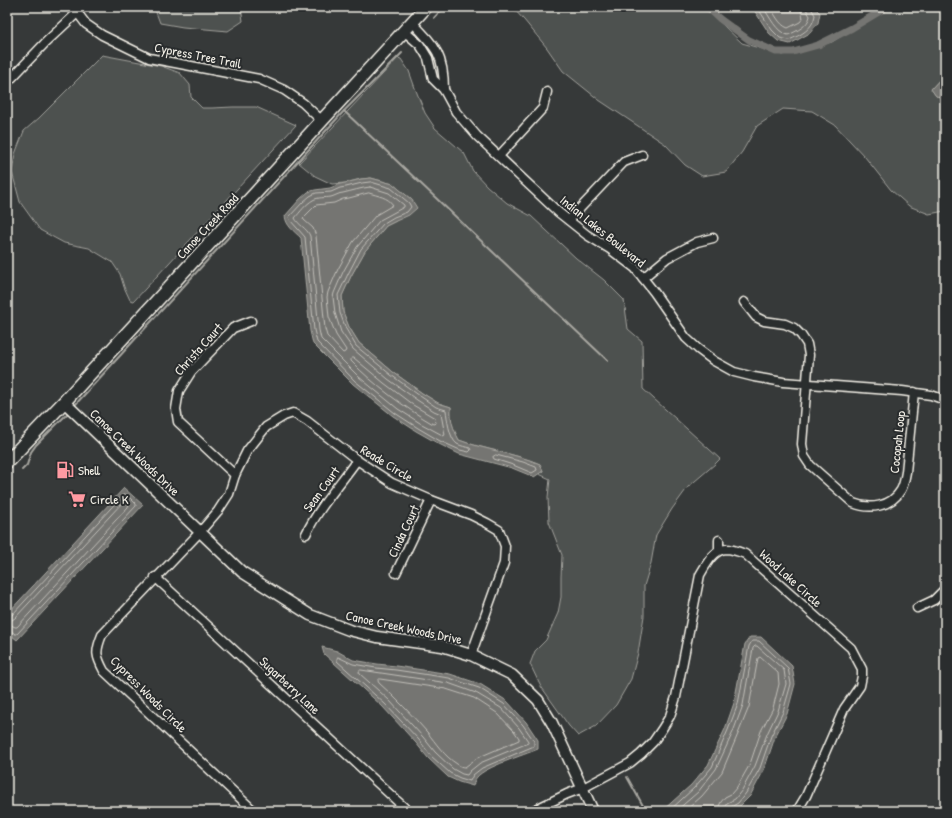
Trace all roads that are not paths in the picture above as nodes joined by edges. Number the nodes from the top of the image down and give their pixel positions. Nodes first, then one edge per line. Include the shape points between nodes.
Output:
1 (426, 7) edge
2 (75, 10) edge
3 (408, 26) junction
4 (7, 83) edge
5 (444, 90) junction
6 (547, 92) dead end
7 (322, 121) junction
8 (642, 155) dead end
9 (499, 156) junction
10 (569, 220) junction
11 (712, 238) dead end
12 (643, 278) junction
13 (744, 302) dead end
14 (250, 321) dead end
15 (807, 384) junction
16 (914, 392) junction
17 (945, 400) edge
18 (64, 402) junction
19 (357, 460) junction
20 (7, 462) edge
21 (235, 475) junction
22 (431, 500) junction
23 (200, 532) junction
24 (306, 534) dead end
25 (719, 540) dead end
26 (719, 550) junction
27 (396, 573) dead end
28 (155, 577) junction
29 (945, 589) edge
30 (917, 608) dead end
31 (472, 655) junction
32 (583, 788) junction
33 (254, 811) edge
34 (408, 811) edge
35 (532, 811) edge
36 (593, 811) edge
37 (797, 811) edge

1 - 3 main road, Canoe Creek Road
2 - 4 street
2 - 7 street, Cypress Tree Trail via 86,24 102,35 149,58 259,79 284,90
3 - 5 street, Indian Lakes Boulevard via 428,58 433,79
3 - 5 street, Indian Lakes Boulevard via 429,39 436,50 444,75
3 - 7 main road, Canoe Creek Road
5 - 9 street, Indian Lakes Boulevard via 456,112
6 - 9 street via 543,108
7 - 18 main road, Canoe Creek Road
8 - 10 street via 624,162
9 - 10 street, Indian Lakes Boulevard
10 - 12 street, Indian Lakes Boulevard via 635,268
11 - 12 street via 697,242 667,258
12 - 15 street, Indian Lakes Boulevard via 686,338 714,361 734,372 754,377
13 - 15 street, Cocopah Loop via 756,317 794,328 807,344
14 - 21 street, Christa Court via 233,328 191,372 178,391 176,409 178,422
15 - 16 street, Indian Lakes Boulevard
15 - 16 street, Cocopah Loop via 802,444 804,456 810,465 853,504 861,506 879,506 893,499 901,491 906,472
16 - 17 street, Indian Lakes Boulevard
18 - 20 main road, Canoe Creek Road
18 - 23 street, Canoe Creek Woods Drive
19 - 21 street, Reade Circle via 293,413 266,426
19 - 22 street, Reade Circle via 392,483
19 - 24 street, Sean Court via 318,513
21 - 23 street, Reade Circle via 229,494
22 - 27 street, Cinda Court
22 - 31 street, Reade Circle via 471,515 499,530 505,546 504,563
23 - 28 street, Cypress Woods Circle
23 - 31 street, Canoe Creek Woods Drive via 242,572 310,615 349,630 377,637 442,646
25 - 26 street
26 - 32 street via 708,561 700,575 670,716 653,742 641,754 630,763
26 - 37 street, Wood Lake Circle via 728,549 745,554 851,648 862,669 860,686 844,709
28 - 33 street, Cypress Woods Circle via 102,635 97,646 97,659 110,677
28 - 34 street, Sugarberry Lane
29 - 30 street via 934,600
31 - 32 street, Canoe Creek Woods Drive via 512,674 538,700
32 - 35 street
32 - 36 street, Canoe Creek Woods Drive

